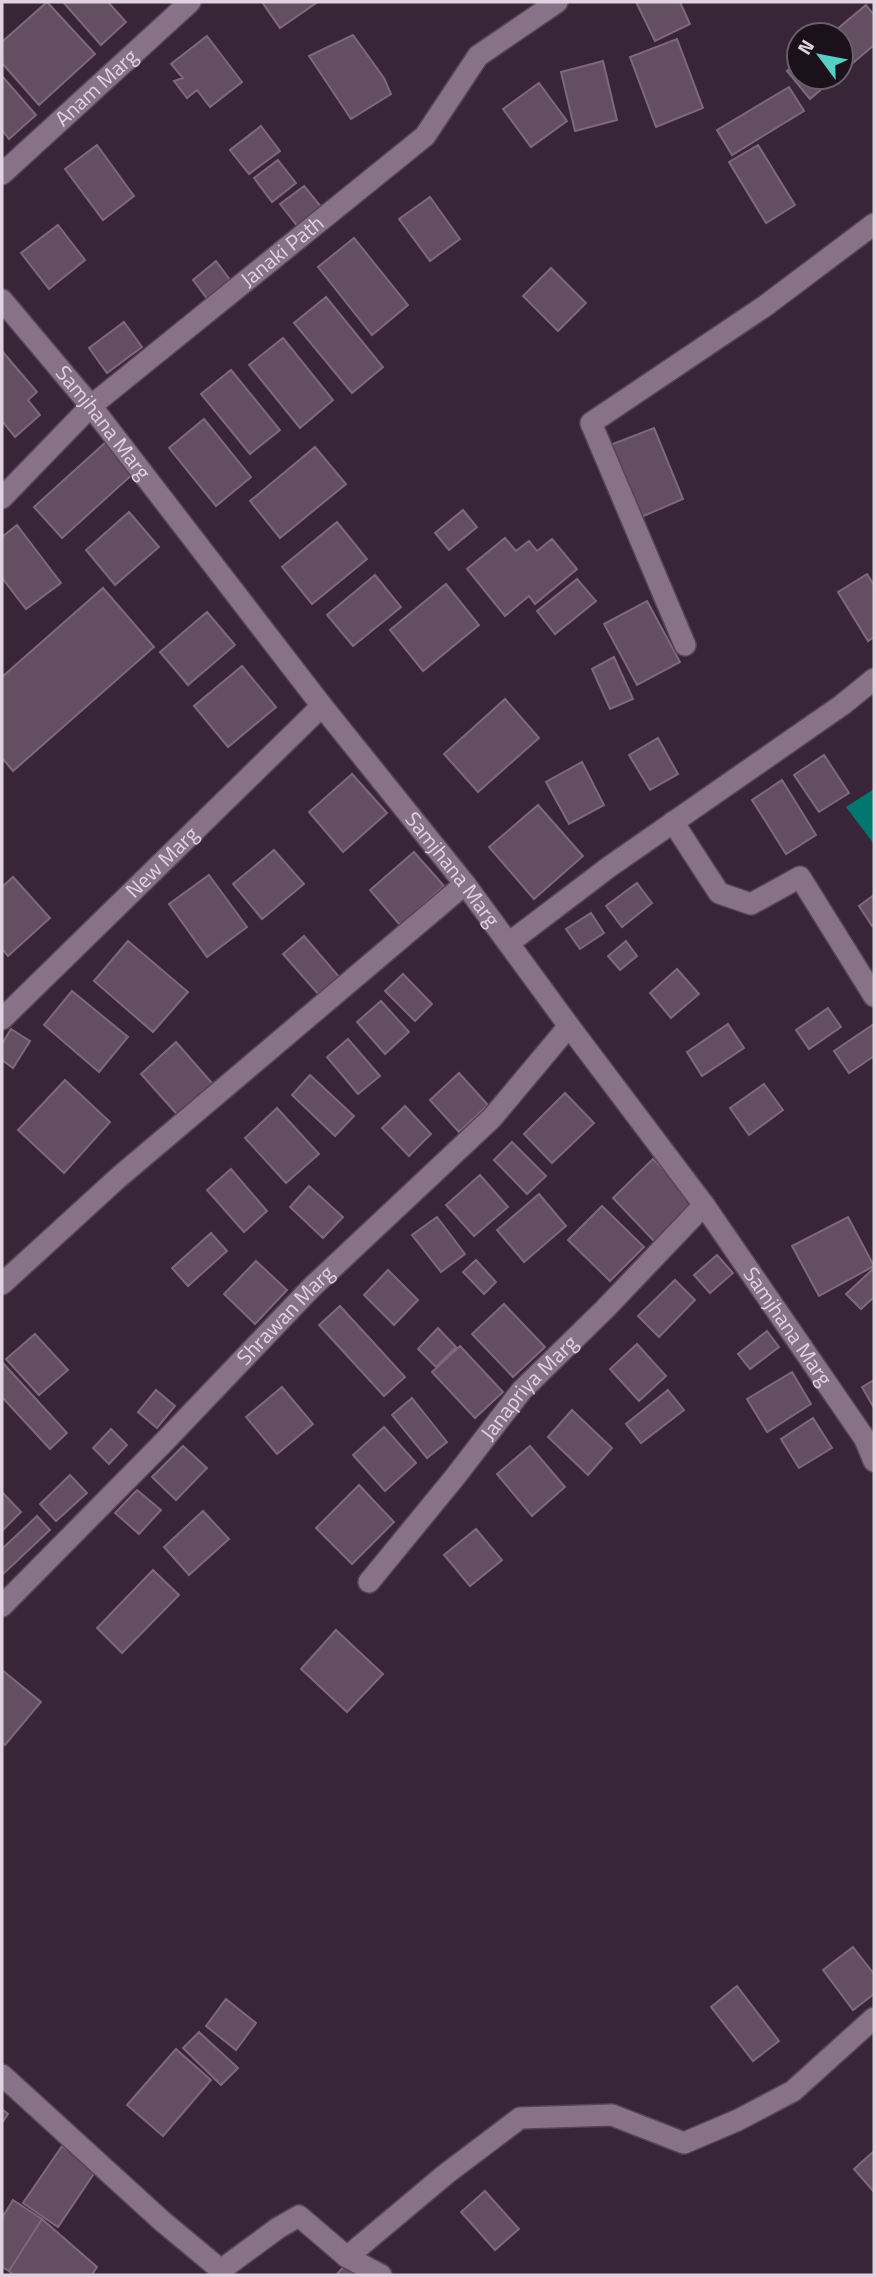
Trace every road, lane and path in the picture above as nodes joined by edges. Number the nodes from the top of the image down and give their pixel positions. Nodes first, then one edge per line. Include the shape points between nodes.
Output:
1 (190, 2) edge
2 (556, 2) edge
3 (2, 174) edge
4 (874, 224) edge
5 (2, 300) edge
6 (91, 406) junction
7 (2, 498) edge
8 (685, 645) dead end
9 (874, 678) edge
10 (322, 706) junction
11 (673, 822) junction
12 (465, 884) junction
13 (509, 943) junction
14 (874, 996) edge
15 (2, 1019) edge
16 (569, 1026) junction
17 (704, 1205) junction
18 (2, 1284) edge
19 (874, 1461) edge
20 (369, 1582) dead end
21 (2, 1606) edge
22 (874, 2018) edge
23 (2, 2075) edge
24 (347, 2257) junction
25 (381, 2275) edge

1 - 3 street, Anam Marg
2 - 6 street, Janaki Path via 478,56 425,136
4 - 8 street via 765,306 591,423
5 - 6 street, Samjhana Marg
6 - 7 street, Janaki Path
6 - 10 street, Samjhana Marg
9 - 11 street
10 - 12 street, Samjhana Marg
10 - 15 street, New Marg
11 - 13 street
11 - 14 street via 719,893 751,904 800,877
12 - 13 street, Samjhana Marg
12 - 18 street via 119,1178
13 - 16 street, Samjhana Marg
16 - 17 street, Samjhana Marg
16 - 21 street, Shrawan Marg via 492,1118 311,1288
17 - 19 street, Samjhana Marg via 865,1439
17 - 20 street, Janapriya Marg via 522,1390
22 - 24 street via 793,2091 684,2143 611,2115 520,2118
23 - 24 street via 221,2270 299,2216
24 - 25 street

